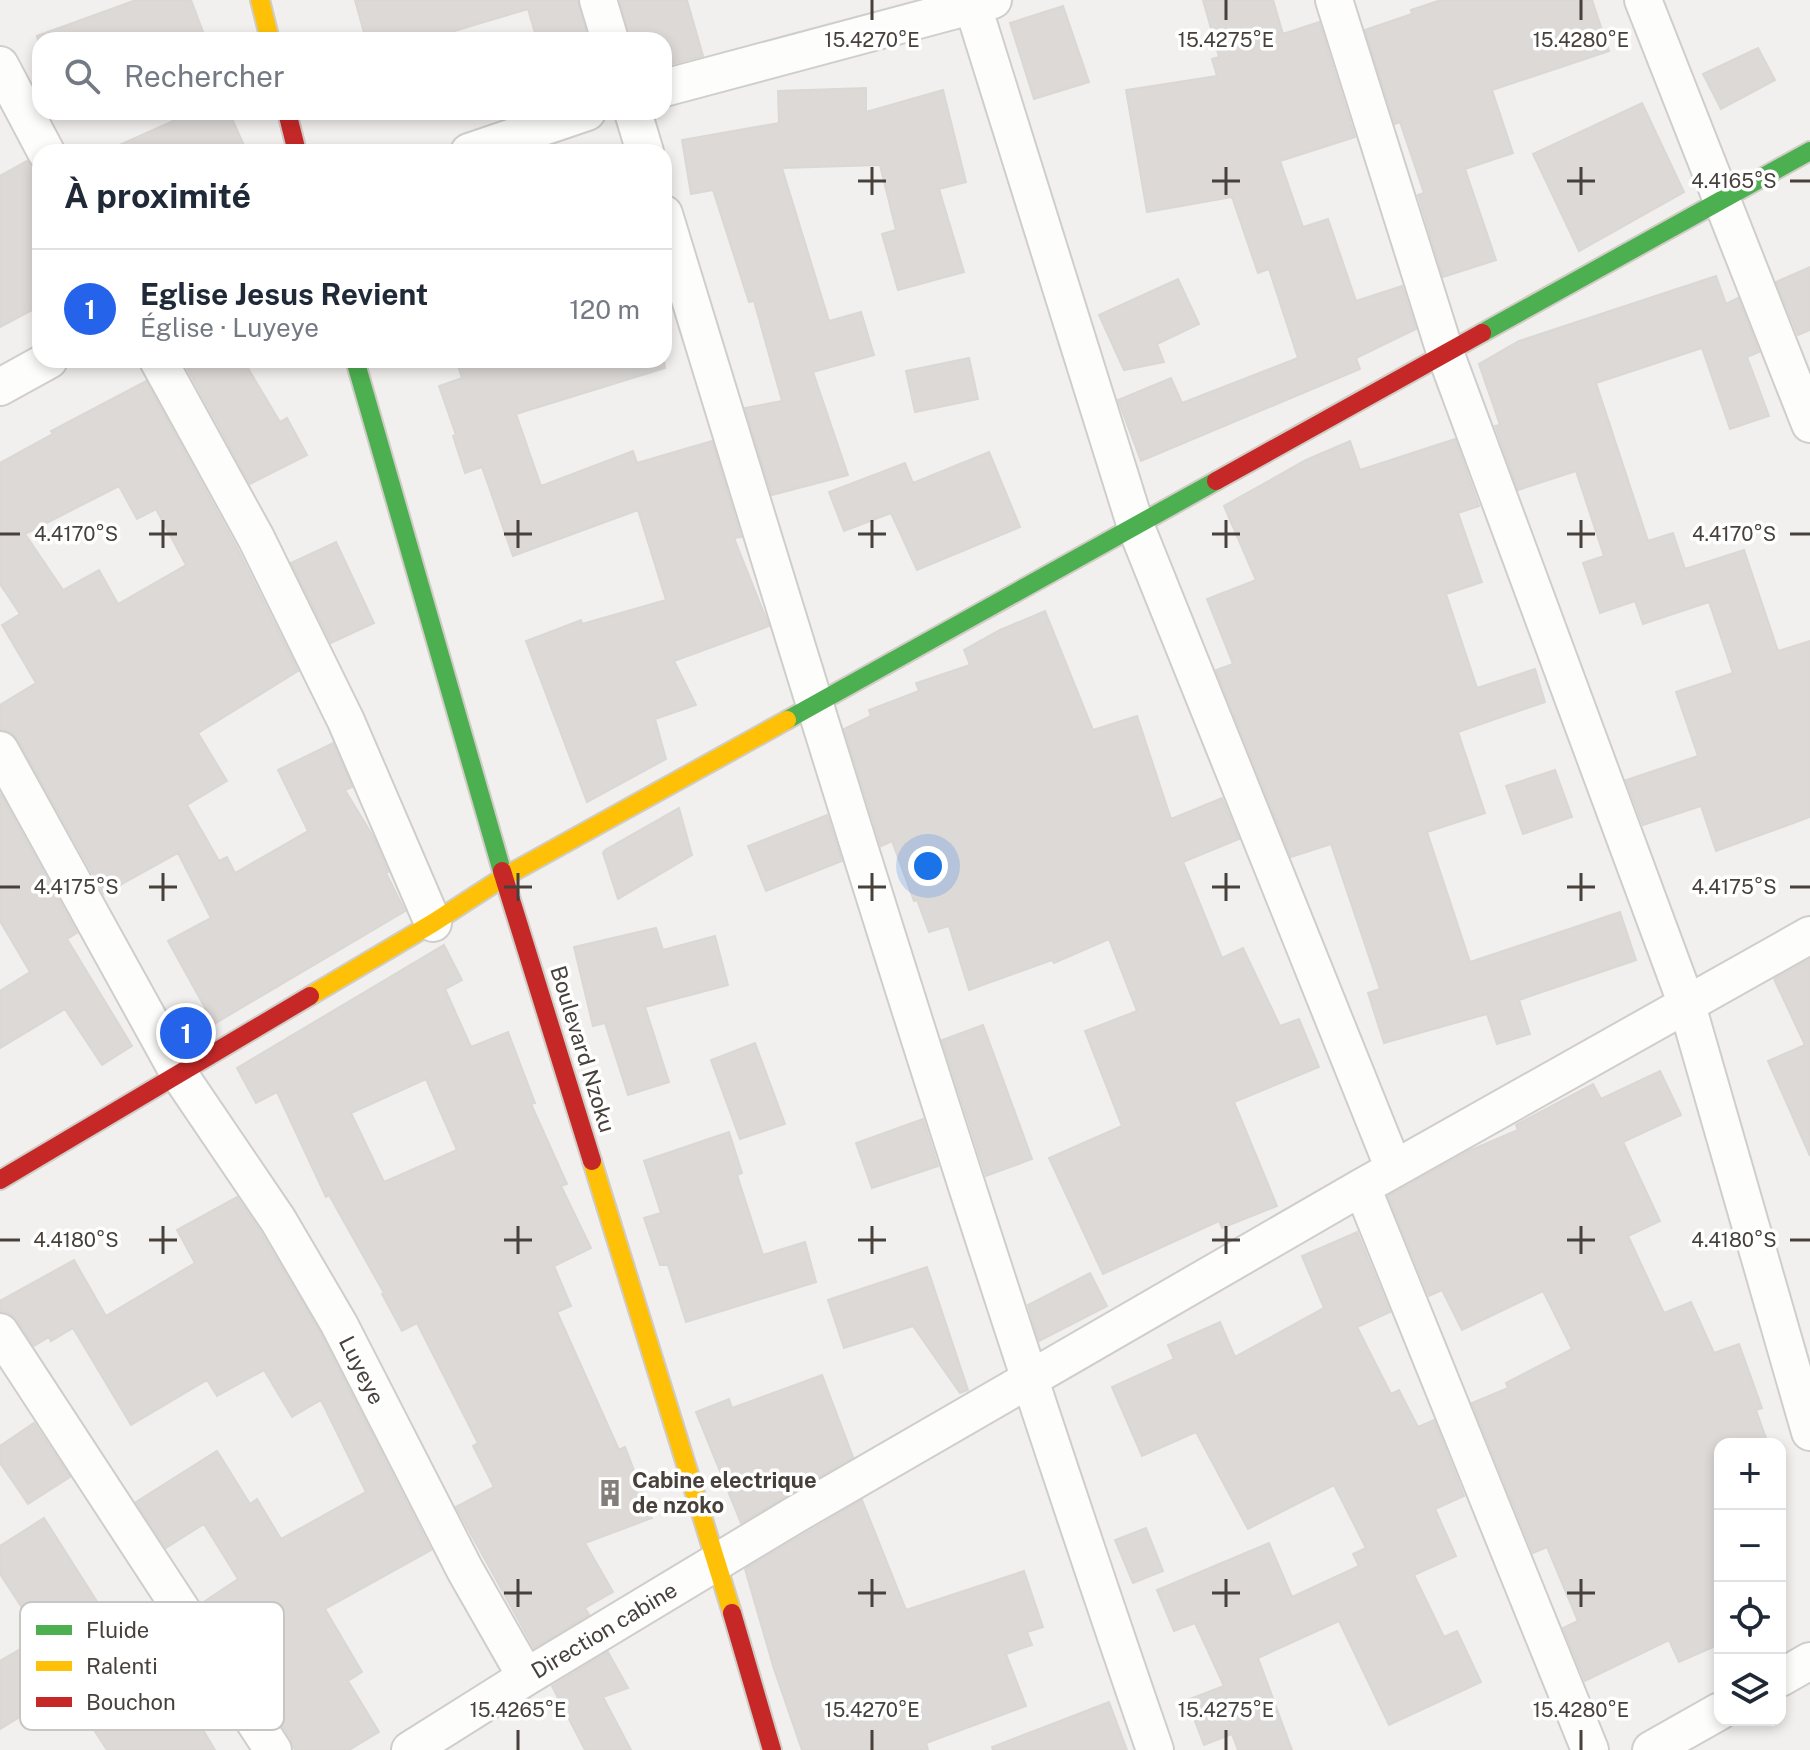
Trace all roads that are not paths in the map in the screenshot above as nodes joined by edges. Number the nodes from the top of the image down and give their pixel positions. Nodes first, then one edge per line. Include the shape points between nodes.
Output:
1 (260, 0) edge
2 (598, 0) edge
3 (1334, 0) edge
4 (1643, 0) edge
5 (979, 2) edge
6 (268, 32) edge
7 (608, 32) edge
8 (0, 65) edge
9 (672, 86) edge
10 (289, 120) edge
11 (563, 120) edge
12 (635, 120) edge
13 (42, 144) edge
14 (295, 144) edge
15 (493, 144) edge
16 (643, 144) edge
17 (1810, 151) edge
18 (1722, 201) junction
19 (672, 240) edge
20 (1446, 355) junction
21 (34, 368) edge
22 (162, 368) edge
23 (357, 368) edge
24 (0, 387) edge
25 (1810, 424) edge
26 (1136, 527) junction
27 (815, 706) junction
28 (0, 750) edge
29 (504, 877) junction
30 (433, 923) junction
31 (1810, 935) edge
32 (1687, 1005) junction
33 (179, 1074) junction
34 (1394, 1169) junction
35 (0, 1180) edge
36 (1362, 1187) junction
37 (0, 1332) edge
38 (1030, 1379) junction
39 (1810, 1432) edge
40 (717, 1562) junction
41 (176, 1602) edge
42 (1810, 1661) edge
43 (1786, 1675) edge
44 (526, 1677) junction
45 (1714, 1714) edge
46 (260, 1730) edge
47 (273, 1750) edge
48 (410, 1750) edge
49 (772, 1750) edge
50 (1155, 1750) edge
51 (1590, 1750) edge
52 (1651, 1750) edge

1 - 6 street
2 - 7 street
3 - 20 street
4 - 18 street
5 - 9 street
5 - 26 street
8 - 13 street
10 - 14 street
11 - 15 street
12 - 16 street
17 - 18 street
18 - 20 street
18 - 25 street
19 - 27 street
20 - 26 street
20 - 32 street
21 - 24 street
22 - 30 street via 256,538 339,707
23 - 29 street, Boulevard Nzoku
26 - 27 street
26 - 34 street
27 - 29 street
27 - 38 street
28 - 33 street, Luyeye
29 - 30 street
29 - 40 street, Boulevard Nzoku
30 - 33 street
31 - 32 street, Direction cabine
32 - 34 street, Direction cabine
32 - 39 street
33 - 35 street
33 - 44 street, Luyeye via 278,1220 339,1324
34 - 36 street, Direction cabine
36 - 38 street, Direction cabine
36 - 51 street
37 - 41 street
38 - 40 street, Direction cabine
38 - 50 street
40 - 44 street, Direction cabine
40 - 49 street, Boulevard Nzoku
42 - 43 street
44 - 48 street, Direction cabine
45 - 52 street
46 - 47 street

